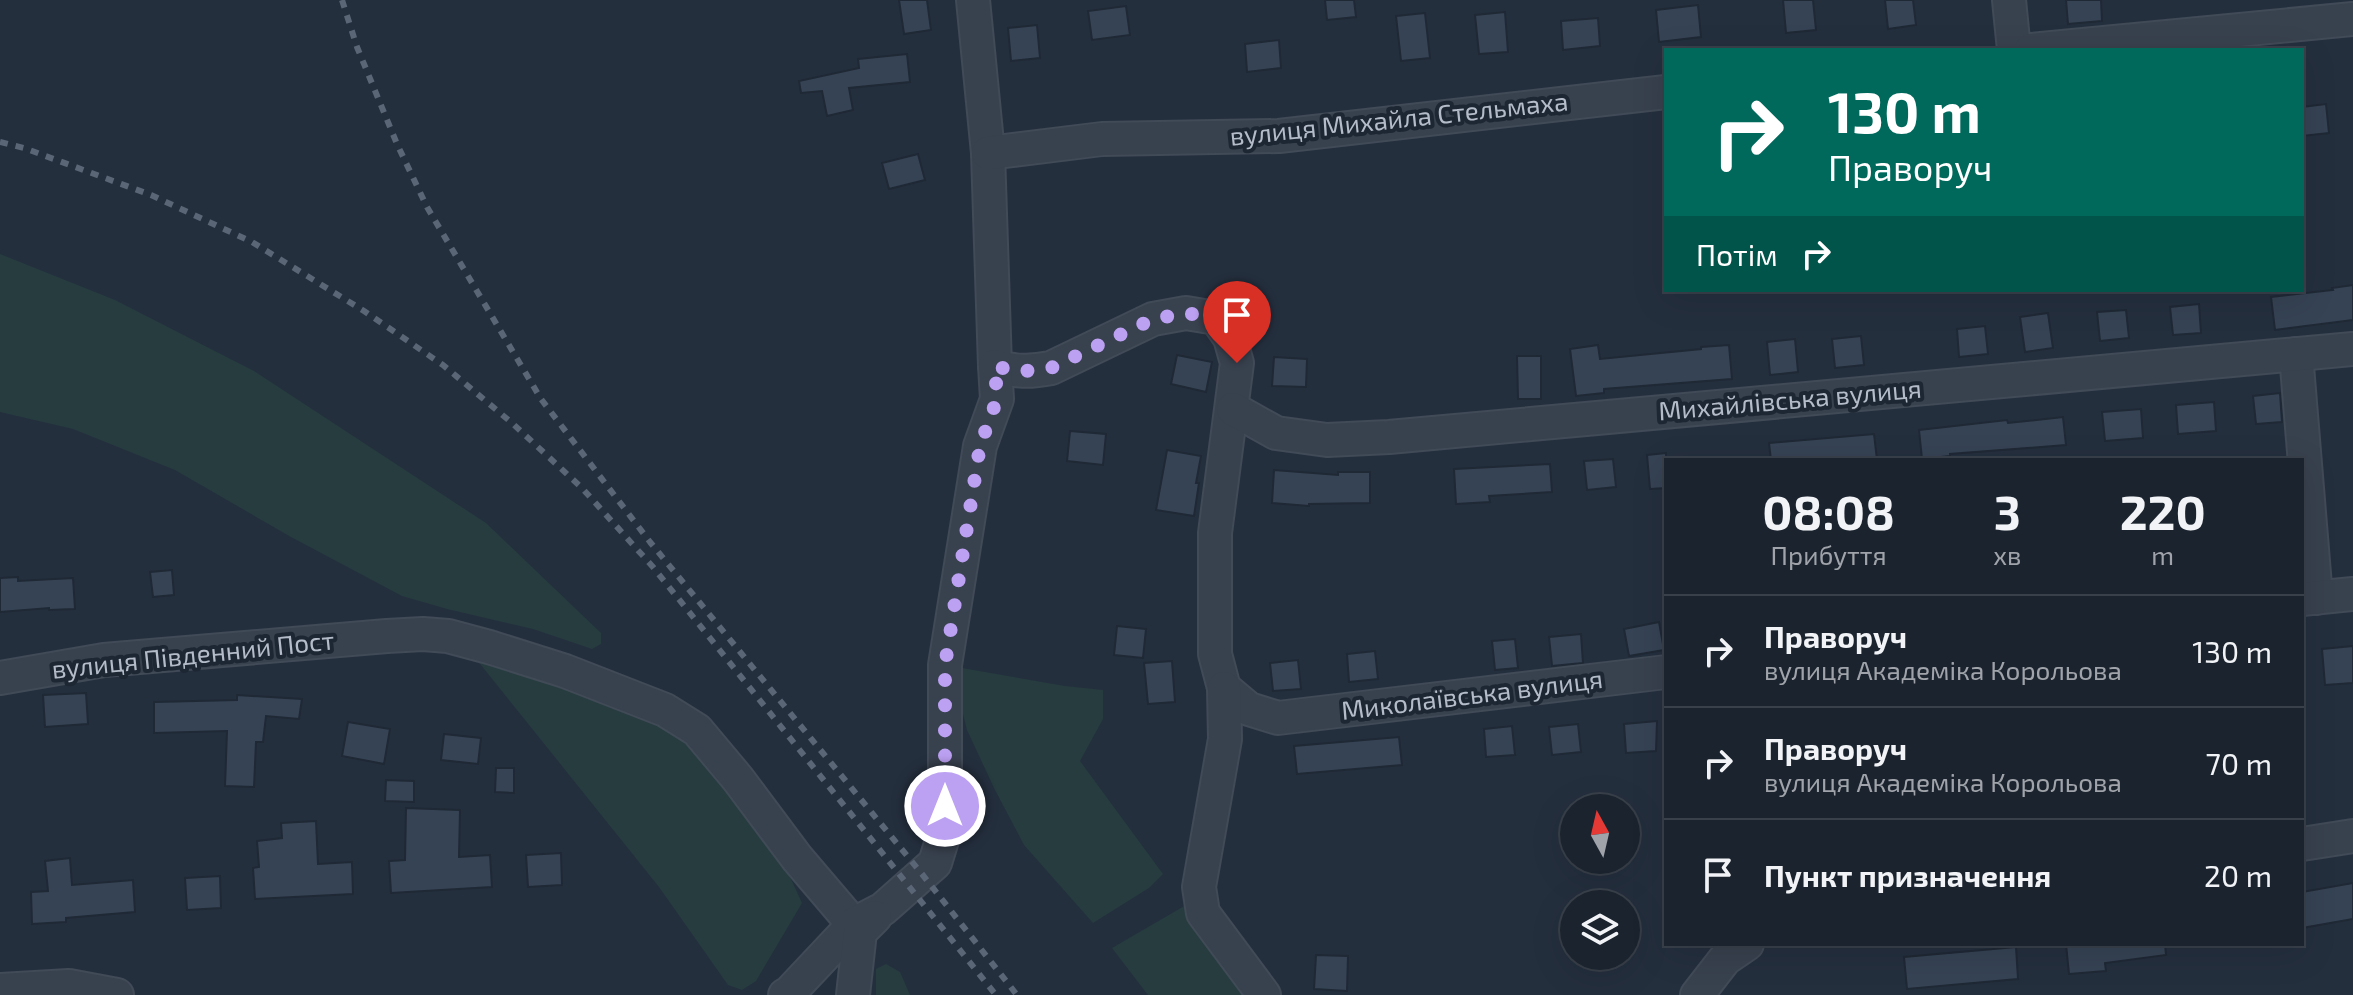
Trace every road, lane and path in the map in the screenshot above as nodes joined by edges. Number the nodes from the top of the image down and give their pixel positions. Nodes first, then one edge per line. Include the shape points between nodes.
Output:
1 (973, 0) edge
2 (2009, 0) edge
3 (2353, 19) edge
4 (2014, 48) edge
5 (2052, 48) edge
6 (1664, 92) edge
7 (988, 153) junction
8 (2353, 349) edge
9 (2296, 354) junction
10 (995, 366) junction
11 (1233, 409) junction
12 (2302, 458) edge
13 (2304, 505) edge
14 (2353, 594) edge
15 (2309, 599) edge
16 (1664, 672) edge
17 (0, 678) edge
18 (1224, 688) junction
19 (2353, 836) edge
20 (2304, 844) edge
21 (857, 928) junction
22 (1744, 946) edge
23 (0, 990) edge
24 (117, 995) edge
25 (785, 995) edge
26 (853, 995) edge
27 (1264, 995) edge
28 (1697, 995) edge

1 - 7 street
2 - 4 street
3 - 5 street
6 - 7 street, вулиця Михайла Стельмаха via 1279,136 1102,139
7 - 10 street
8 - 9 street, Михайлівська вулиця
9 - 11 street, Михайлівська вулиця via 1389,437 1327,440 1276,433
9 - 12 street
10 - 11 street via 1034,372 1153,319 1186,313 1216,318 1230,338 1237,363
10 - 21 street via 997,399 980,446 945,665 943,837 935,863
11 - 18 street via 1215,533 1215,654
13 - 15 street
14 - 15 street
16 - 18 street, Миколаївська вулиця via 1278,718 1249,709
17 - 21 street, вулиця Південний Пост via 104,660 387,636 462,640 565,671 665,710 697,730
18 - 27 street via 1225,739 1199,887 1203,913
19 - 20 street
21 - 25 street
21 - 26 street
22 - 28 street via 1725,959
23 - 24 street via 69,986

